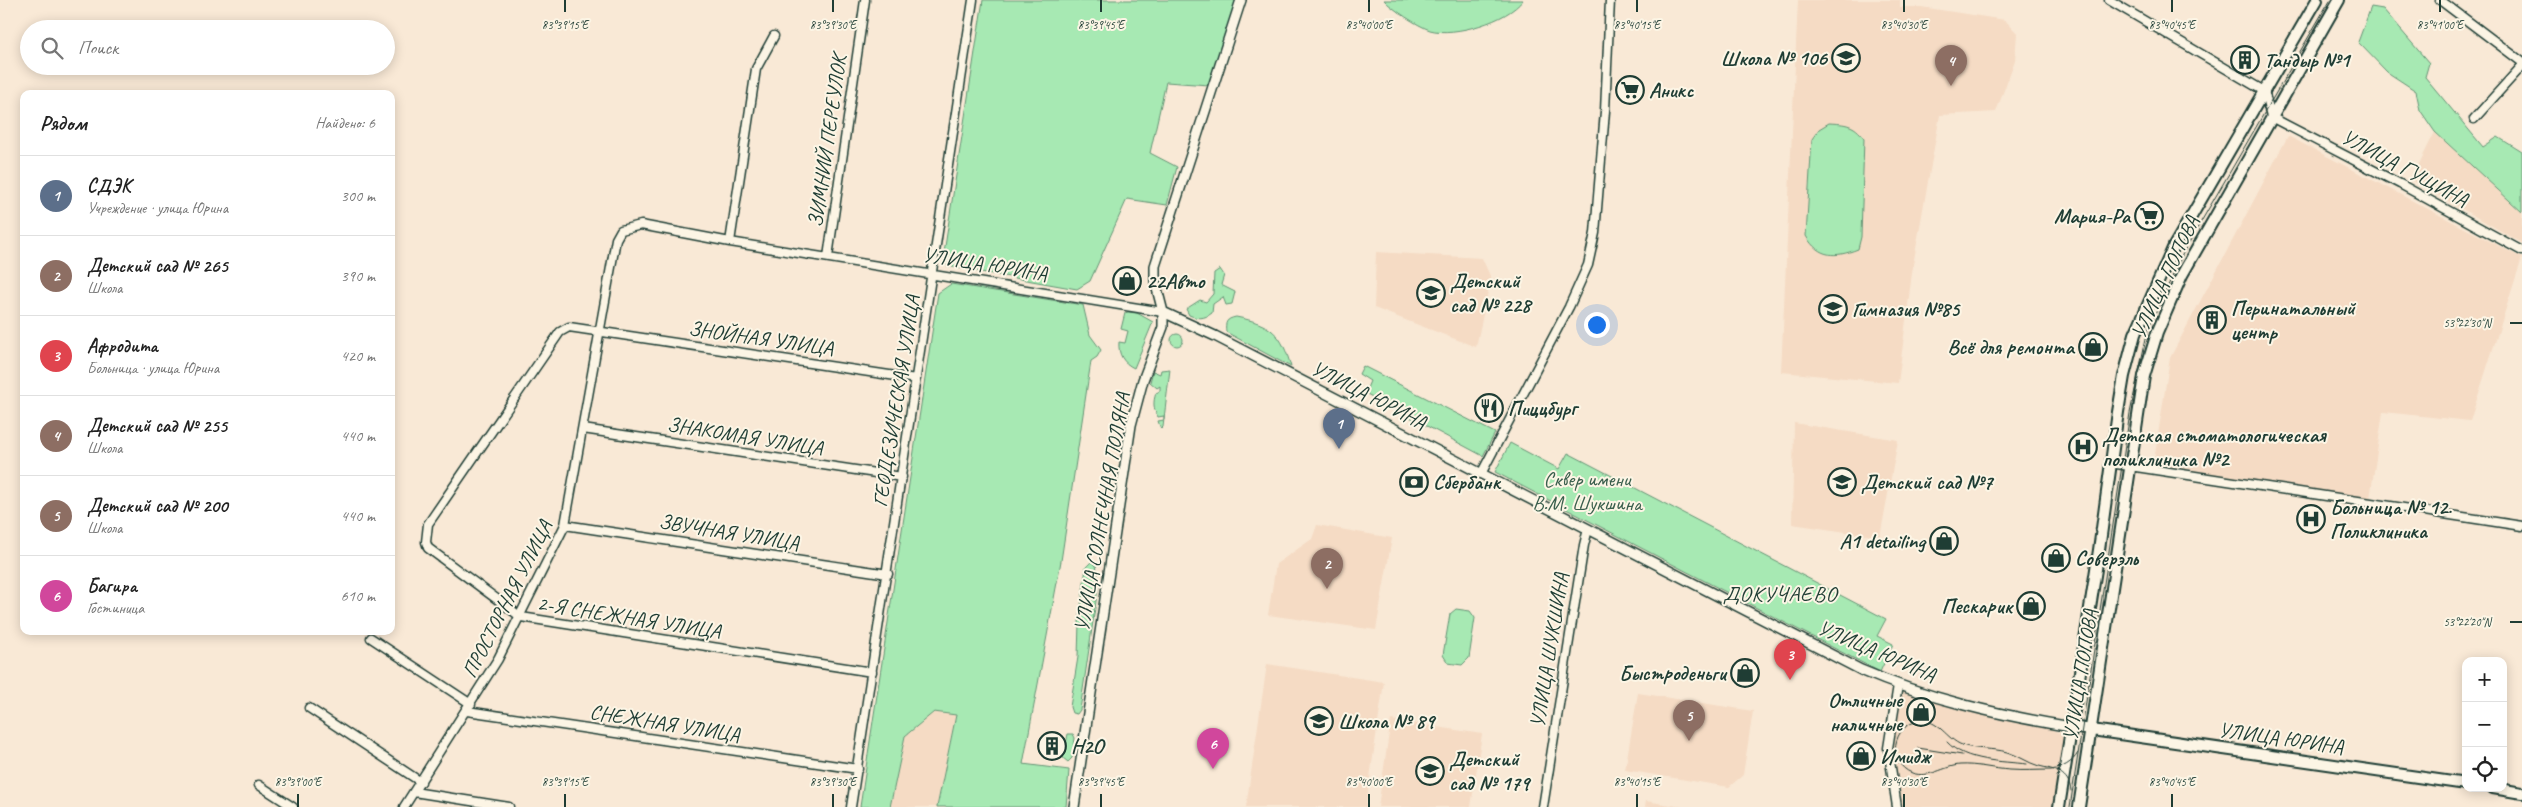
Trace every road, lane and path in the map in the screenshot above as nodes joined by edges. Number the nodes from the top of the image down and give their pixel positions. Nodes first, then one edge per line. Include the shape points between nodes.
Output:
1 (865, 0) edge
2 (973, 0) edge
3 (1241, 0) edge
4 (1610, 0) edge
5 (2109, 0) edge
6 (2317, 0) edge
7 (2339, 0) edge
8 (2440, 0) edge
9 (774, 36) dead end
10 (2522, 62) edge
11 (2522, 66) edge
12 (2264, 91) junction
13 (2271, 117) junction
14 (2474, 119) dead end
15 (616, 239) joint
16 (730, 242) junction
17 (2522, 251) edge
18 (828, 257) junction
19 (933, 275) junction
20 (1163, 312) junction
21 (600, 332) junction
22 (916, 379) junction
23 (583, 429) junction
24 (2110, 463) junction
25 (2131, 466) junction
26 (1481, 474) junction
27 (902, 477) junction
28 (428, 524) joint
29 (566, 525) junction
30 (2522, 526) edge
31 (1588, 529) junction
32 (888, 574) junction
33 (521, 618) junction
34 (371, 638) dead end
35 (872, 672) junction
36 (1898, 685) junction
37 (469, 707) junction
38 (309, 708) dead end
39 (2071, 727) junction
40 (2091, 729) junction
41 (858, 769) junction
42 (421, 782) junction
43 (2462, 783) edge
44 (259, 785) dead end
45 (2507, 790) edge
46 (414, 792) junction
47 (2522, 793) edge
48 (293, 807) edge
49 (404, 807) edge
50 (509, 807) edge
51 (851, 807) edge
52 (1074, 807) edge
53 (1543, 807) edge
54 (1897, 807) edge
55 (2059, 807) edge
56 (2079, 807) edge

1 - 18 street, ЗИМНИЙ ПЕРЕУЛОК
2 - 19 street, ГЕОДЕЗИЧЕСКАЯ УЛИЦА
3 - 20 street, УЛИЦА СОЛНЕЧНАЯ ПОЛЯНА via 1155,266 1156,293
4 - 26 street via 1605,116 1595,233 1588,265
5 - 12 street
6 - 12 main road, УЛИЦА ПОПОВА
7 - 13 main road, УЛИЦА ПОПОВА
8 - 10 street
9 - 16 street via 756,69
11 - 14 street
12 - 13 street
12 - 24 main road, УЛИЦА ПОПОВА via 2174,246 2146,306 2124,376
13 - 17 street, УЛИЦА ГУЩИНА
13 - 25 main road, УЛИЦА ПОПОВА via 2198,244 2157,332 2144,376
15 - 16 street, УЛИЦА ЮРИНА via 621,230 642,226
15 - 21 street, ПРОСТОРНАЯ УЛИЦА
16 - 18 street, УЛИЦА ЮРИНА
18 - 19 street, УЛИЦА ЮРИНА
19 - 20 street, УЛИЦА ЮРИНА
19 - 22 street, ГЕОДЕЗИЧЕСКАЯ УЛИЦА
20 - 26 street, УЛИЦА ЮРИНА
20 - 52 street, УЛИЦА СОЛНЕЧНАЯ ПОЛЯНА via 1163,327 1143,380 1131,425
21 - 22 street, ЗНОЙНАЯ УЛИЦА
21 - 23 street, ПРОСТОРНАЯ УЛИЦА
21 - 28 street, ЗНОЙНАЯ УЛИЦА via 569,327 560,332
22 - 27 street, ГЕОДЕЗИЧЕСКАЯ УЛИЦА
23 - 27 street, ЗНАКОМАЯ УЛИЦА
23 - 29 street, ПРОСТОРНАЯ УЛИЦА
24 - 25 street
24 - 39 main road, УЛИЦА ПОПОВА
25 - 30 street
25 - 40 main road, УЛИЦА ПОПОВА
26 - 31 street, УЛИЦА ЮРИНА
27 - 32 street, ГЕОДЕЗИЧЕСКАЯ УЛИЦА
28 - 33 street, 2-Я СНЕЖНАЯ УЛИЦА via 428,548
29 - 32 street, ЗВУЧНАЯ УЛИЦА
29 - 33 street, ПРОСТОРНАЯ УЛИЦА
31 - 36 street, УЛИЦА ЮРИНА via 1837,658
31 - 53 street, УЛИЦА ШУКШИНА
32 - 35 street, ГЕОДЕЗИЧЕСКАЯ УЛИЦА
33 - 35 street, 2-Я СНЕЖНАЯ УЛИЦА
33 - 37 street, ПРОСТОРНАЯ УЛИЦА
34 - 37 street, СНЕЖНАЯ УЛИЦА
35 - 41 street, ГЕОДЕЗИЧЕСКАЯ УЛИЦА
36 - 39 street, УЛИЦА ЮРИНА via 1989,711
36 - 54 street via 1888,748
37 - 41 street, СНЕЖНАЯ УЛИЦА
37 - 42 street, ПРОСТОРНАЯ УЛИЦА
38 - 42 street
39 - 40 main road, УЛИЦА ЮРИНА
39 - 55 main road, УЛИЦА ПОПОВА
40 - 43 main road, УЛИЦА ЮРИНА
40 - 56 main road, УЛИЦА ПОПОВА
41 - 51 street, ГЕОДЕЗИЧЕСКАЯ УЛИЦА
42 - 46 street, ПРОСТОРНАЯ УЛИЦА
44 - 48 street
45 - 47 main road
46 - 49 street, ПРОСТОРНАЯ УЛИЦА
46 - 50 street

